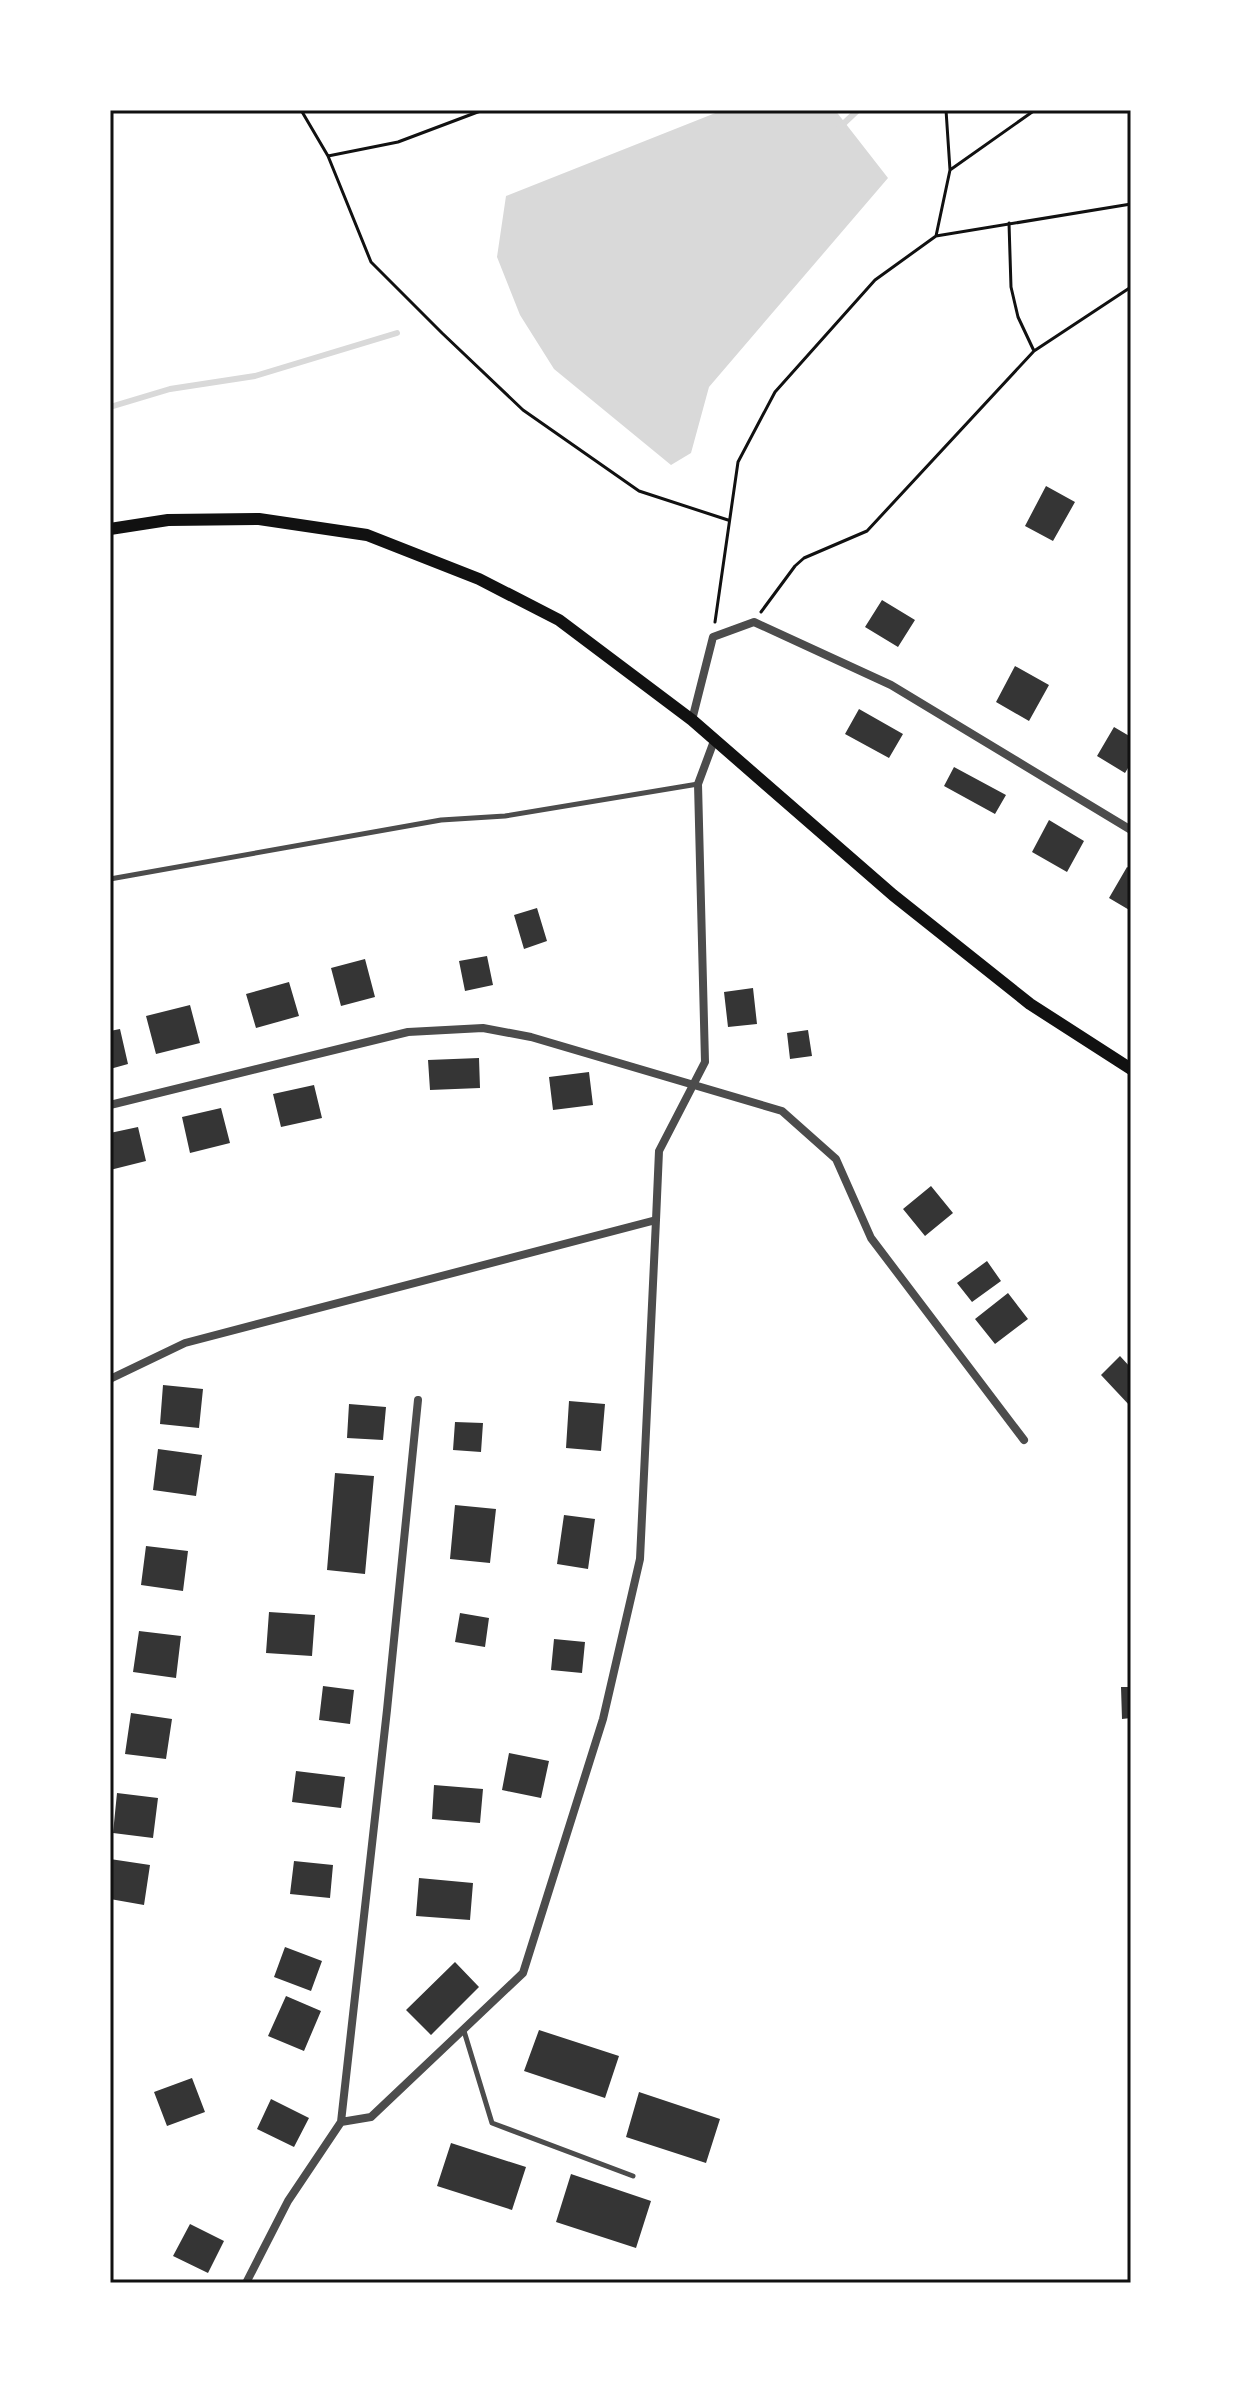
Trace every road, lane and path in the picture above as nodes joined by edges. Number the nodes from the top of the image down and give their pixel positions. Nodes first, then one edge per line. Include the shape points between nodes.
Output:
1 (301, 110) edge
2 (483, 110) edge
3 (946, 110) edge
4 (1035, 110) edge
5 (328, 156) junction
6 (950, 170) junction
7 (1131, 204) edge
8 (1009, 223) junction
9 (936, 236) junction
10 (1131, 287) edge
11 (1034, 351) junction
12 (728, 520) junction
13 (110, 529) edge
14 (754, 622) junction
15 (713, 637) junction
16 (692, 720) junction
17 (714, 741) junction
18 (698, 784) junction
19 (1131, 830) edge
20 (110, 879) edge
21 (1131, 1069) edge
22 (692, 1086) junction
23 (110, 1105) edge
24 (656, 1220) junction
25 (110, 1379) edge
26 (418, 1400) dead end
27 (1024, 1440) dead end
28 (464, 2031) junction
29 (341, 2122) junction
30 (633, 2176) dead end
31 (246, 2283) edge

1 - 5 path
2 - 5 path via 398,142
3 - 6 path
4 - 6 path
5 - 12 path via 371,262 523,410 639,491
6 - 9 path
7 - 8 path
8 - 9 path
8 - 11 path via 1011,287
9 - 12 path via 875,280 775,392 738,462
10 - 11 path
11 - 14 path via 867,531 804,558
12 - 15 path
13 - 16 main road via 168,520 259,519 367,535 479,579 559,620
14 - 15 street
14 - 19 street via 891,685
15 - 16 street
16 - 17 main road
17 - 18 street
17 - 21 main road via 1030,1004
18 - 20 lane via 505,816 441,820
18 - 22 street via 705,1062
22 - 23 street via 531,1037 483,1028 408,1032
22 - 24 street via 659,1151
22 - 27 street via 782,1111 836,1159 871,1238
24 - 25 street via 185,1343
24 - 28 street via 640,1559 603,1719 523,1973
26 - 29 street
28 - 29 street via 371,2117
28 - 30 lane via 492,2123
29 - 31 street via 288,2201

